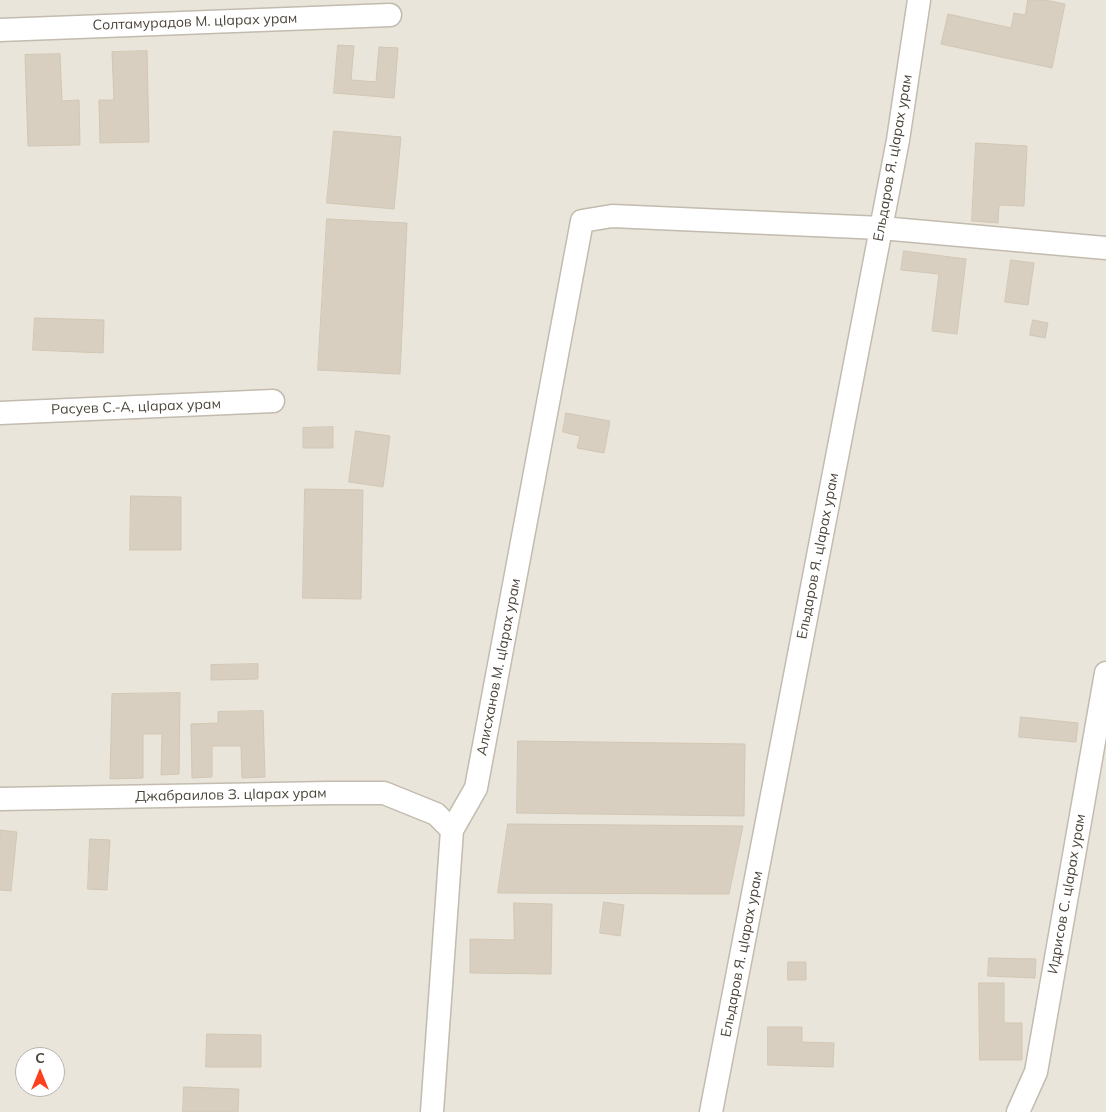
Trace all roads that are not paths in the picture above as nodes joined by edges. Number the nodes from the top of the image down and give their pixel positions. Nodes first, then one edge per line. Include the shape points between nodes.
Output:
1 (919, 0) edge
2 (390, 14) dead end
3 (0, 30) edge
4 (881, 228) junction
5 (1106, 248) edge
6 (273, 401) dead end
7 (0, 413) edge
8 (1106, 673) edge
9 (0, 799) edge
10 (452, 830) junction
11 (432, 1112) edge
12 (712, 1112) edge
13 (1018, 1112) edge

1 - 4 street, Ельдаров Я. цIарах урам
2 - 3 street, Солтамурадов М. цIарах урам
4 - 5 street
4 - 10 street, Алисханов М. цIарах урам via 612,216 582,221 476,788
4 - 12 street, Ельдаров Я. цIарах урам
6 - 7 street, Расуев С.-А, цIарах урам
8 - 13 street, Идрисов С. цIарах урам via 1036,1072
9 - 10 street, Джабраилов З. цIарах урам via 384,793 436,814
10 - 11 street, Алисханов М. цIарах урам

